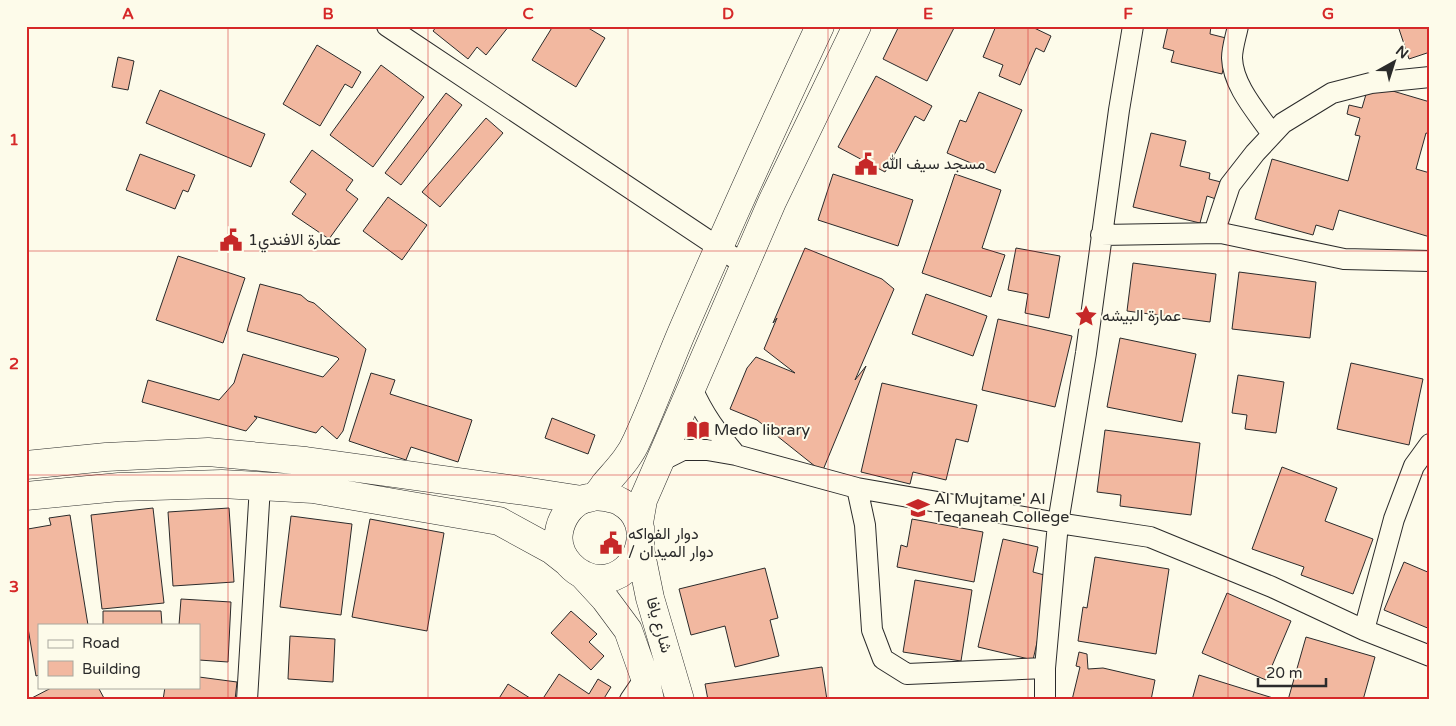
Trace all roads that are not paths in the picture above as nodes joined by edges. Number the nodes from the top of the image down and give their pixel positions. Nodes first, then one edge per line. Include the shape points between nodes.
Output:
1 (820, 26) edge
2 (857, 26) edge
3 (1133, 26) edge
4 (1238, 26) edge
5 (394, 28) edge
6 (1430, 77) edge
7 (1272, 134) junction
8 (1214, 233) junction
9 (1101, 235) junction
10 (719, 249) junction
11 (1430, 261) edge
12 (745, 265) junction
13 (692, 388) junction
14 (1430, 444) edge
15 (736, 455) junction
16 (659, 462) junction
17 (26, 465) edge
18 (260, 486) junction
19 (857, 488) junction
20 (26, 496) edge
21 (588, 498) junction
22 (1058, 524) junction
23 (639, 536) junction
24 (574, 568) junction
25 (1364, 630) junction
26 (1430, 656) edge
27 (1046, 668) junction
28 (648, 689) edge
29 (247, 700) edge
30 (630, 700) edge
31 (680, 700) edge
32 (1045, 700) edge

1 - 10 main road
2 - 12 main road
3 - 9 street
4 - 7 street via 1232,57 1236,79
5 - 10 street
6 - 7 street via 1371,83 1332,93 1283,123
7 - 8 street via 1230,184
8 - 9 street
8 - 11 street via 1344,259
9 - 22 street via 1086,353
10 - 12 street
10 - 21 main road via 636,442 626,461
12 - 13 main road
13 - 15 street via 713,428
13 - 16 main road
14 - 25 street via 1414,466 1394,519
15 - 16 street via 683,450
15 - 19 street
16 - 23 main road via 643,500
17 - 21 main road via 208,452 306,461
18 - 20 main road via 120,487
18 - 24 main road via 313,489 499,522 552,550
18 - 29 street
19 - 22 street
19 - 27 street via 865,525 872,630 883,658 907,674
21 - 23 main road via 609,497 622,503 632,511
21 - 24 main road via 570,509 562,520 559,534 560,548
22 - 25 street via 1150,536
22 - 27 street
23 - 24 main road via 634,561 614,577 587,577
23 - 31 main road, شارع يافا via 650,598
24 - 28 main road, شارع يافا via 605,599 628,630
25 - 26 street
27 - 32 street
28 - 30 street

